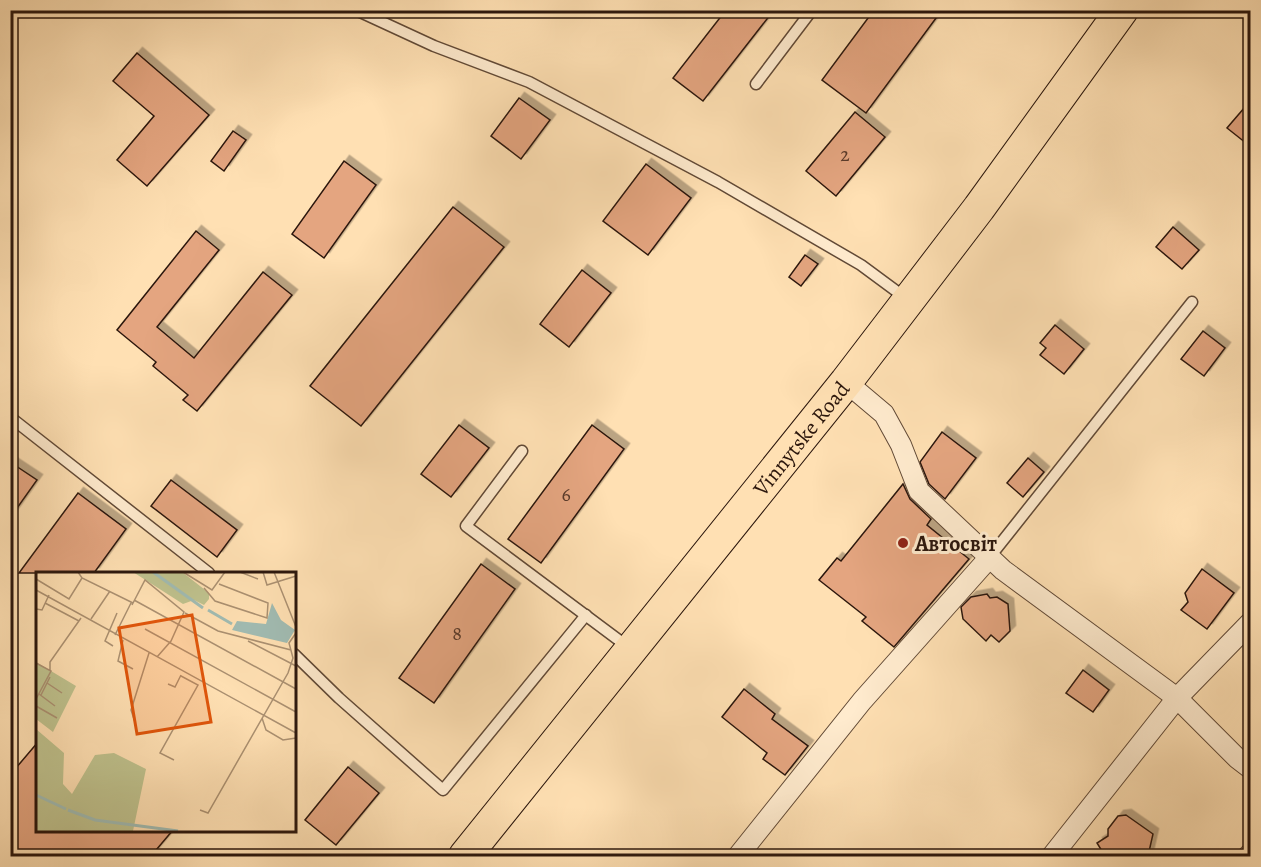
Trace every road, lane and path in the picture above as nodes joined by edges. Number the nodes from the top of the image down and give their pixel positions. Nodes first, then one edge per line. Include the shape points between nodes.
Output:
1 (356, 10) edge
2 (812, 10) edge
3 (1114, 16) edge
4 (756, 84) dead end
5 (908, 300) junction
6 (1192, 302) dead end
7 (846, 382) junction
8 (10, 417) edge
9 (522, 451) dead end
10 (989, 558) junction
11 (208, 572) edge
12 (586, 615) junction
13 (1251, 623) edge
14 (631, 649) junction
15 (296, 656) edge
16 (1177, 698) junction
17 (1251, 768) edge
18 (465, 856) edge
19 (738, 856) edge
20 (1052, 856) edge

1 - 5 lane via 434,46 529,82 718,182 861,266
2 - 4 lane
3 - 5 main road, Vinnytske Road via 979,208
5 - 7 main road, Vinnytske Road
6 - 10 lane
7 - 10 street via 884,414 919,490
7 - 14 main road, Vinnytske Road
8 - 11 lane
9 - 12 lane via 466,526
10 - 16 street
10 - 19 street via 862,701
12 - 14 lane
12 - 15 lane via 444,790
13 - 16 street
14 - 18 main road, Vinnytske Road
16 - 17 street
16 - 20 street

